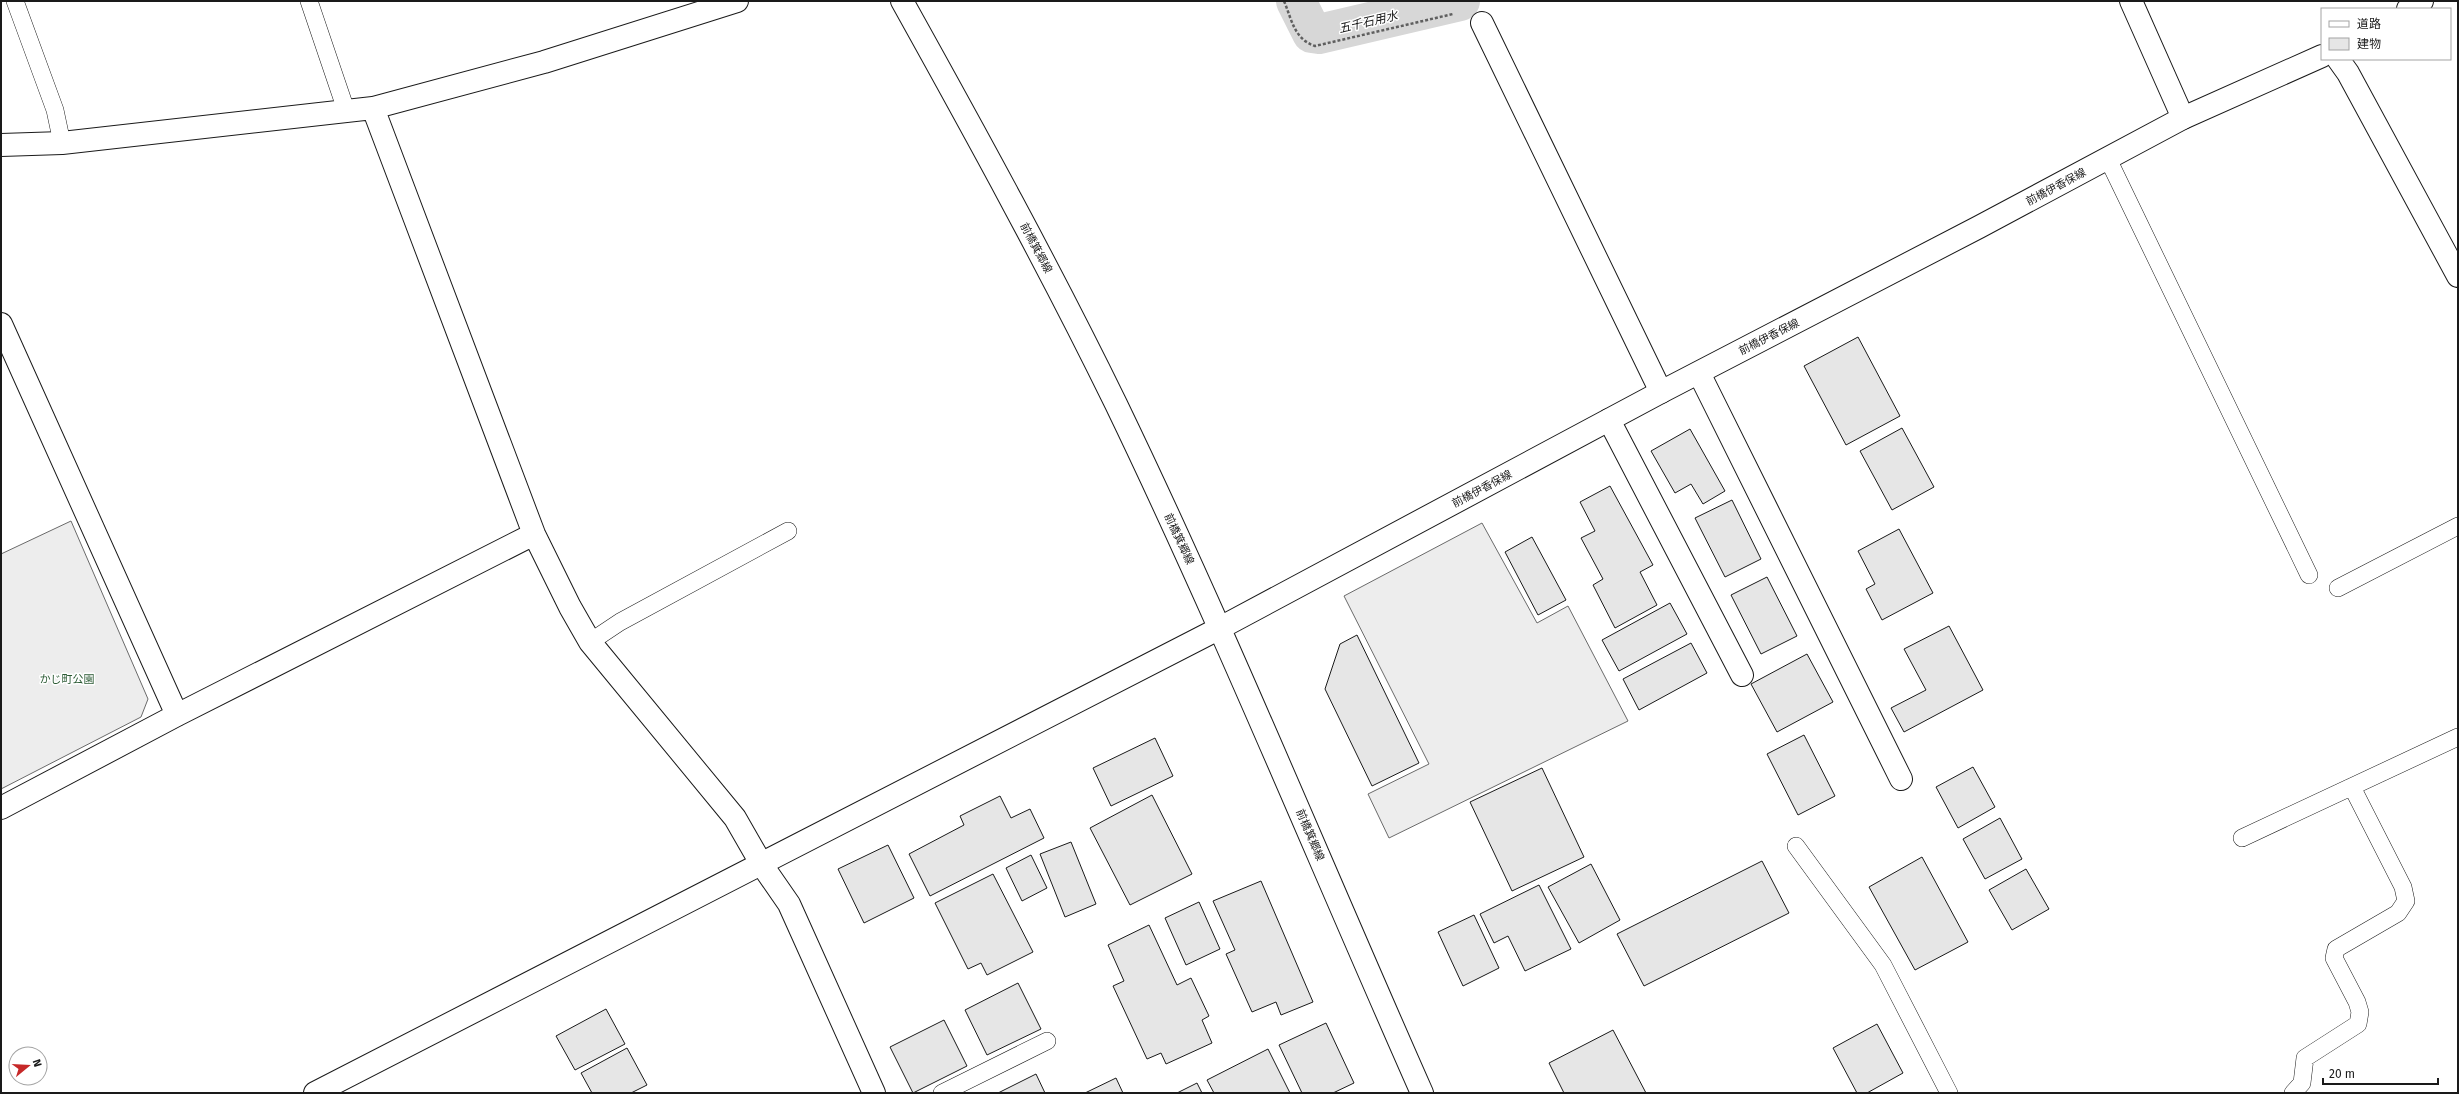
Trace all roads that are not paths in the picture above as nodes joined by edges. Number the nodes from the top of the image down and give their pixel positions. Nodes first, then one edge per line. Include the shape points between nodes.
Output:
1 (15, 1) edge
2 (309, 1) edge
3 (737, 1) edge
4 (902, 1) edge
5 (2131, 1) edge
6 (2422, 1) edge
7 (2410, 8) edge
8 (1482, 23) road end
9 (2321, 56) edge
10 (2339, 60) edge
11 (373, 108) junction
12 (347, 113) junction
13 (2183, 118) junction
14 (62, 143) junction
15 (1, 145) edge
16 (2108, 160) junction
17 (2458, 276) edge
18 (1, 324) edge
19 (1699, 373) junction
20 (1661, 392) junction
21 (1609, 420) junction
22 (2458, 526) edge
23 (788, 531) dead end
24 (534, 534) junction
25 (2309, 575) dead end
26 (2338, 588) dead end
27 (1220, 628) junction
28 (590, 642) junction
29 (1742, 675) dead end
30 (177, 715) junction
31 (2458, 737) edge
32 (1901, 779) dead end
33 (2352, 787) junction
34 (1, 808) edge
35 (2242, 838) dead end
36 (1796, 846) dead end
37 (762, 865) junction
38 (1047, 1041) dead end
39 (315, 1093) edge
40 (874, 1093) edge
41 (942, 1093) edge
42 (1422, 1093) edge
43 (1948, 1093) edge
44 (2293, 1093) edge

1 - 14 lane via 55,110
2 - 12 lane
3 - 11 street via 536,64
4 - 27 street, 前橋箕郷線 via 1061,294 1116,404
5 - 13 street
6 - 7 street
8 - 20 street
9 - 13 street, 前橋伊香保線
10 - 17 street
11 - 12 street
11 - 24 street
12 - 14 street
13 - 16 street, 前橋伊香保線
14 - 15 street
16 - 19 street, 前橋伊香保線
16 - 25 lane
18 - 30 street
19 - 20 street, 前橋伊香保線
19 - 32 street
20 - 21 street, 前橋伊香保線
21 - 27 street, 前橋伊香保線
21 - 29 street
22 - 26 lane
23 - 28 lane via 620,622
24 - 28 street
24 - 30 street
27 - 37 street, 前橋伊香保線
27 - 42 street, 前橋箕郷線
28 - 37 street via 735,818
30 - 34 street
31 - 33 lane
33 - 35 lane
33 - 44 lane via 2403,887 2406,901 2398,913 2336,949 2334,958 2360,1012 2358,1024 2305,1058 2302,1083
36 - 43 lane via 1883,965
37 - 39 street, 前橋伊香保線
37 - 40 street via 788,904
38 - 41 lane

